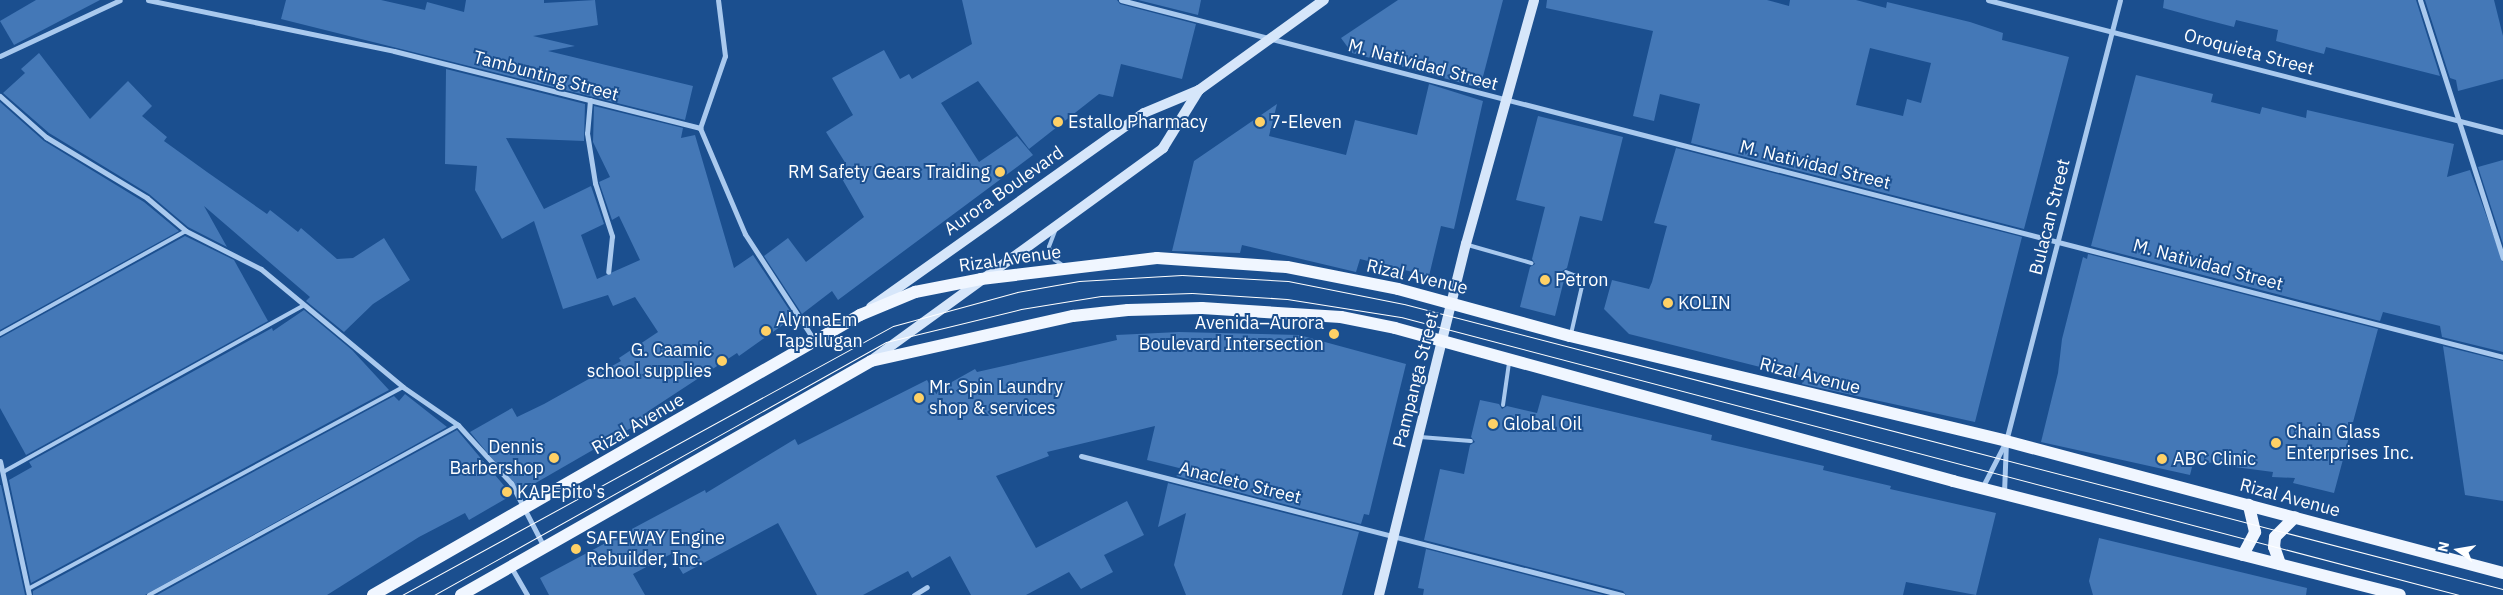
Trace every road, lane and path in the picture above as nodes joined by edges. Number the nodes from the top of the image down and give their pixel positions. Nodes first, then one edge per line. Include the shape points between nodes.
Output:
1 (120, 0) edge
2 (148, 0) edge
3 (718, 0) edge
4 (1121, 0) edge
5 (1324, 0) edge
6 (1534, 0) edge
7 (1988, 0) edge
8 (2120, 0) edge
9 (2420, 0) edge
10 (2112, 30) junction
11 (1270, 39) junction
12 (0, 56) edge
13 (1199, 90) junction
14 (0, 96) edge
15 (590, 100) junction
16 (1507, 101) junction
17 (2459, 121) junction
18 (700, 128) junction
19 (2503, 132) edge
20 (1058, 224) junction
21 (186, 231) junction
22 (2058, 240) junction
23 (1466, 244) junction
24 (2503, 258) edge
25 (1530, 264) dead end
26 (1068, 269) junction
27 (608, 272) dead end
28 (1566, 272) dead end
29 (980, 279) junction
30 (1452, 302) junction
31 (302, 306) junction
32 (860, 315) junction
33 (0, 334) edge
34 (1570, 336) junction
35 (814, 340) junction
36 (1442, 342) junction
37 (2503, 357) edge
38 (1510, 360) junction
39 (871, 361) junction
40 (403, 387) junction
41 (1503, 405) dead end
42 (458, 425) junction
43 (1420, 436) junction
44 (1471, 441) dead end
45 (2006, 441) junction
46 (1081, 456) dead end
47 (0, 461) edge
48 (3, 472) junction
49 (1982, 488) junction
50 (2004, 494) junction
51 (2250, 504) junction
52 (524, 511) junction
53 (2295, 517) junction
54 (1392, 537) junction
55 (544, 548) junction
56 (2242, 554) junction
57 (2280, 564) junction
58 (511, 567) junction
59 (2503, 572) edge
60 (927, 587) dead end
61 (28, 592) edge
62 (148, 595) edge
63 (373, 595) edge
64 (462, 595) edge
65 (527, 595) edge
66 (914, 595) edge
67 (1378, 595) edge
68 (1622, 595) edge
69 (2400, 595) edge

1 - 12 street
2 - 15 street, Tambunting Street via 394,51
3 - 18 street via 725,56
4 - 11 street, M. Natividad Street
5 - 11 main road, Aurora Boulevard
6 - 16 main road, Pampanga Street
7 - 10 street, Oroquieta Street
8 - 10 street, Bulacan Street
9 - 17 street
10 - 17 street, Oroquieta Street
10 - 22 street, Bulacan Street
11 - 13 main road, Aurora Boulevard
11 - 16 street, M. Natividad Street
13 - 20 main road, Aurora Boulevard via 1163,148
13 - 32 main road, Aurora Boulevard via 1144,113
14 - 21 street via 46,137 147,198
15 - 18 street, Tambunting Street
15 - 27 street via 587,133 595,183 612,236
16 - 22 street, M. Natividad Street
16 - 23 main road, Pampanga Street
17 - 19 street, Oroquieta Street
17 - 24 street
18 - 35 street via 745,234
20 - 26 lane via 1049,247 1052,258
20 - 29 main road, Aurora Boulevard
21 - 31 street via 261,269
21 - 33 lane
22 - 37 street, M. Natividad Street
22 - 45 street, Bulacan Street
23 - 25 lane
23 - 30 main road, Pampanga Street
26 - 29 main road, Rizal Avenue
26 - 30 main road, Rizal Avenue via 1157,258 1287,267
28 - 34 lane via 1576,276 1582,286
29 - 32 main road, Rizal Avenue via 915,292
29 - 39 main road, Aurora Boulevard
30 - 34 main road, Rizal Avenue
30 - 36 main road, Pampanga Street
31 - 40 street
31 - 48 lane
32 - 35 main road, Rizal Avenue
34 - 45 main road, Rizal Avenue
35 - 52 main road, Rizal Avenue
36 - 38 main road
36 - 39 main road via 1341,317 1202,308 1128,310 1073,316
36 - 43 main road, Pampanga Street
38 - 41 lane
38 - 49 main road
39 - 55 main road
40 - 42 street
40 - 61 lane
42 - 52 street via 511,483
42 - 62 lane
43 - 44 lane
43 - 54 main road, Pampanga Street
45 - 49 street, Bulacan Street
45 - 50 street, Bulacan Street
45 - 51 main road, Rizal Avenue
46 - 54 street, Anacleto Street
47 - 48 street
48 - 61 street
49 - 50 main road
50 - 56 main road
51 - 53 main road, Rizal Avenue
51 - 56 main road via 2255,532
52 - 55 street
52 - 63 main road, Rizal Avenue
53 - 57 main road via 2275,537 2274,547
53 - 59 main road, Rizal Avenue
54 - 67 main road, Pampanga Street
54 - 68 street, Anacleto Street
55 - 58 main road
56 - 57 main road
57 - 69 main road
58 - 64 main road
58 - 65 street
60 - 66 street

